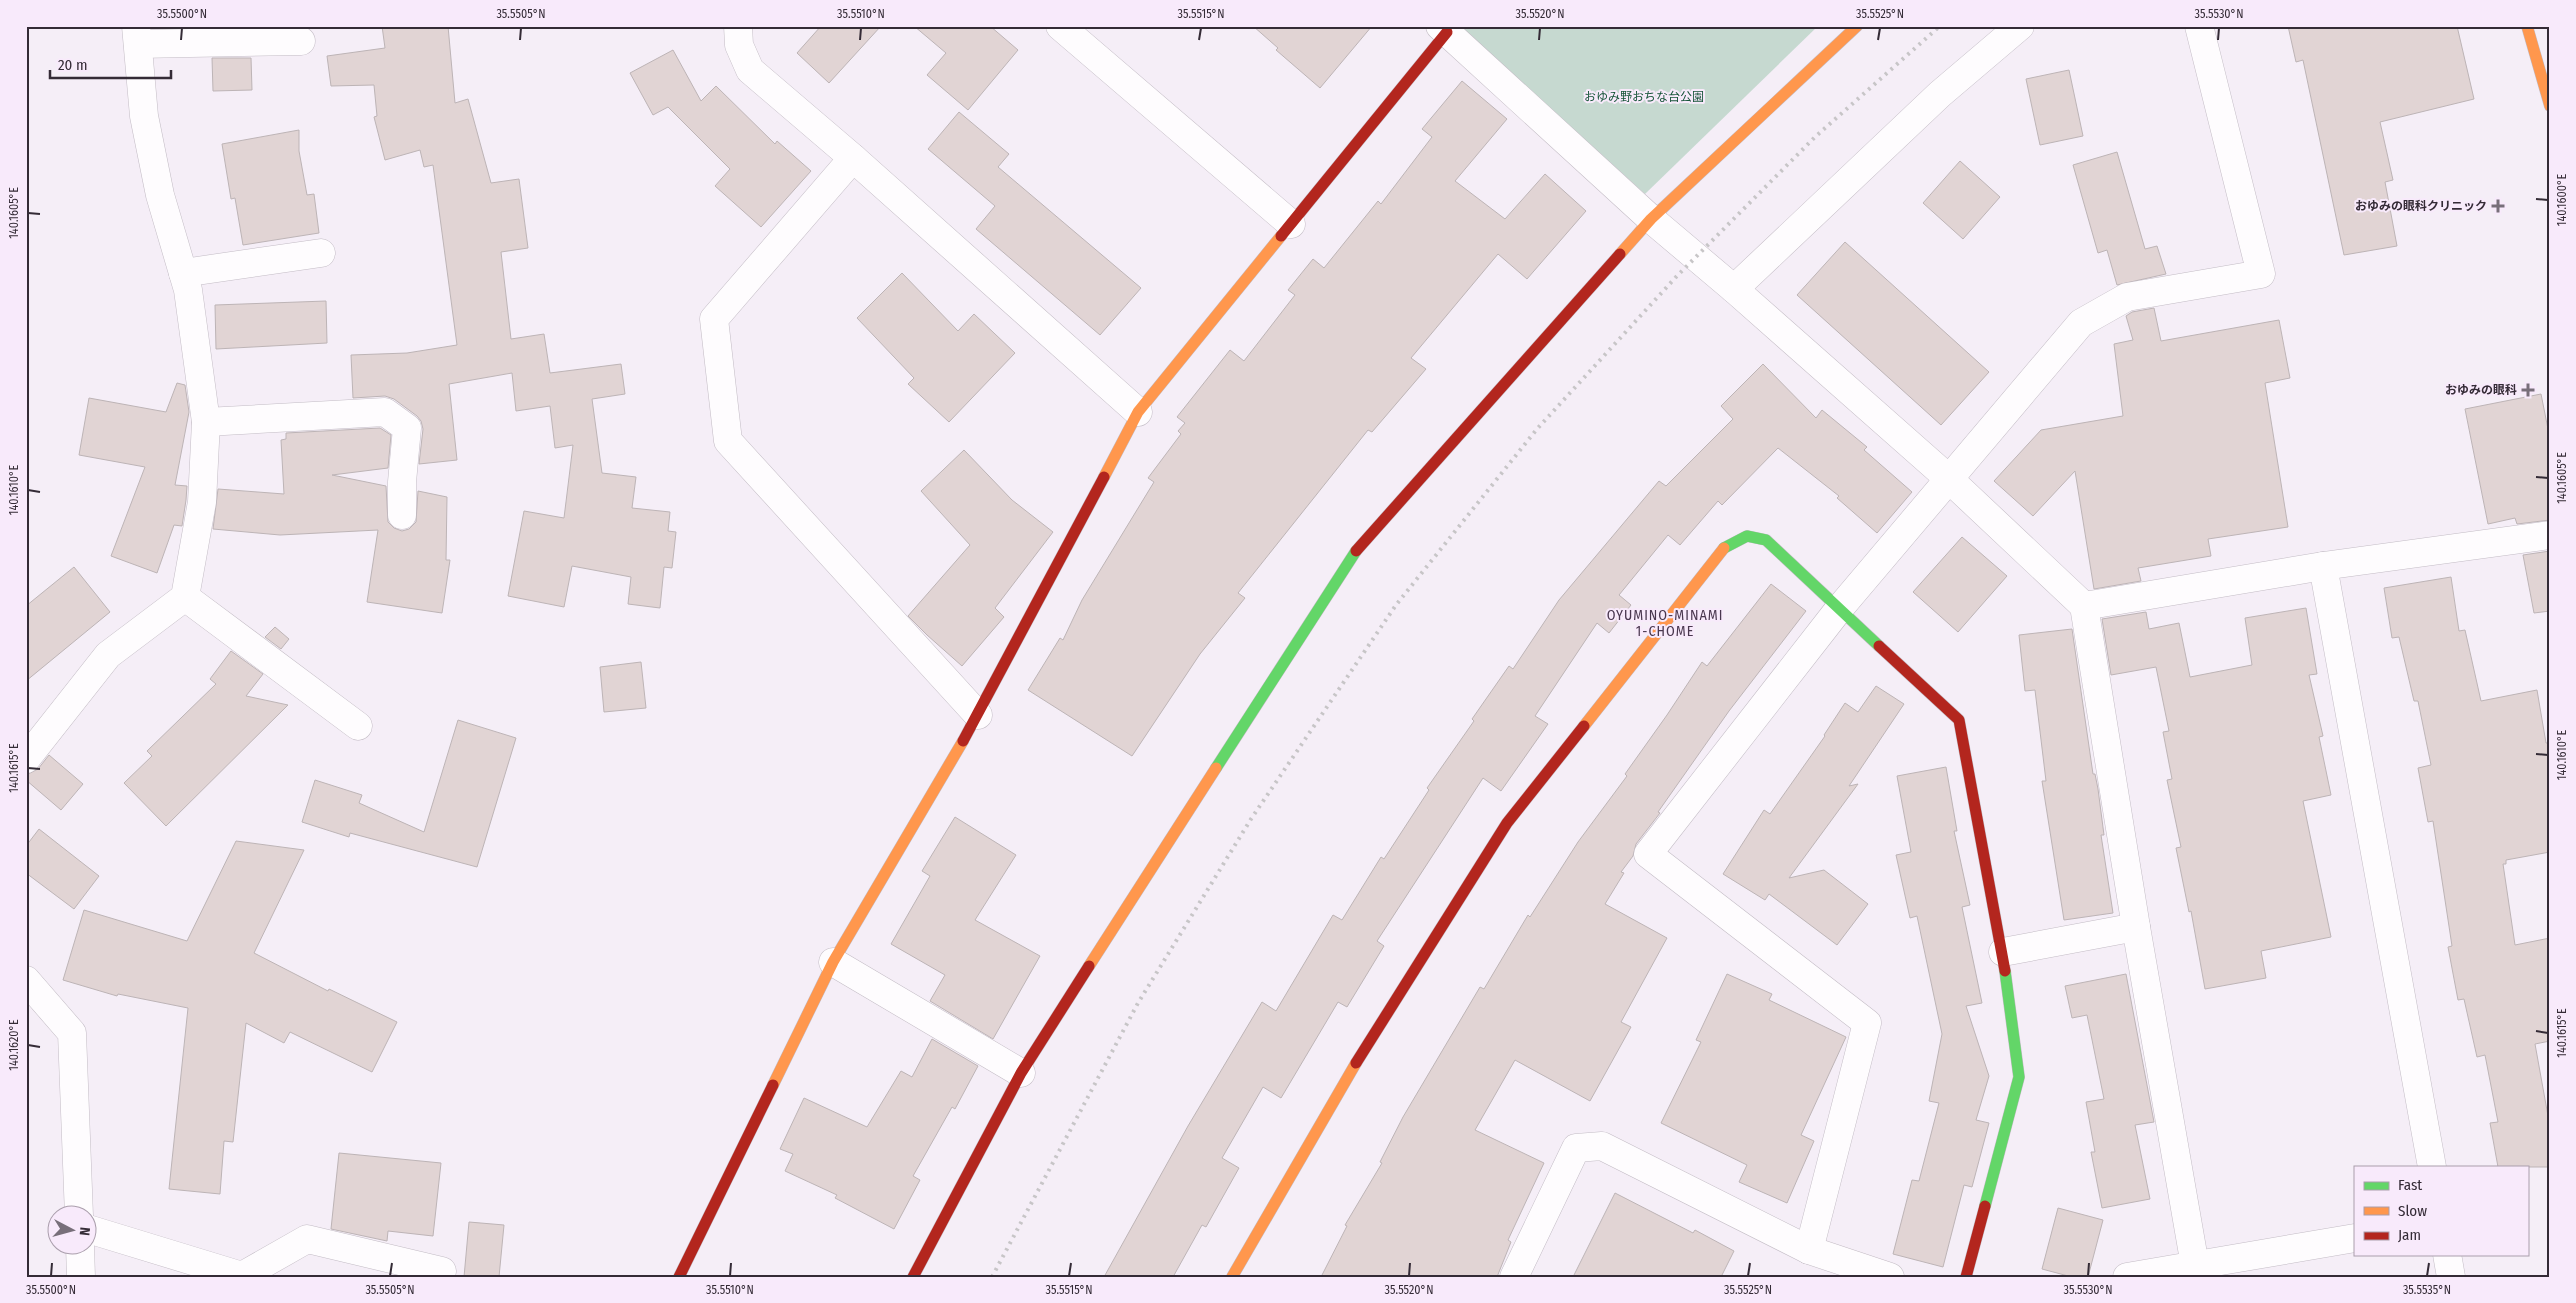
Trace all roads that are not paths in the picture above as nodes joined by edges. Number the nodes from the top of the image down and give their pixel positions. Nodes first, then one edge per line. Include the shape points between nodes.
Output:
1 (738, 26) edge
2 (1060, 26) edge
3 (1856, 26) edge
4 (2020, 26) edge
5 (2199, 26) edge
6 (2527, 26) edge
7 (1444, 29) edge
8 (137, 35) edge
9 (301, 41) dead end
10 (2550, 106) edge
11 (853, 158) junction
12 (1651, 219) junction
13 (1291, 224) junction
14 (321, 252) dead end
15 (183, 272) junction
16 (1734, 289) junction
17 (1138, 412) junction
18 (206, 422) junction
19 (1948, 478) junction
20 (402, 515) dead end
21 (2550, 535) edge
22 (2323, 566) junction
23 (185, 597) junction
24 (2084, 606) junction
25 (1839, 609) junction
26 (978, 715) junction
27 (358, 726) dead end
28 (26, 759) edge
29 (2136, 927) junction
30 (2003, 952) junction
31 (833, 962) junction
32 (26, 980) edge
33 (1021, 1073) junction
34 (2432, 1166) edge
35 (79, 1206) edge
36 (98, 1232) edge
37 (2354, 1238) edge
38 (1809, 1250) junction
39 (80, 1256) edge
40 (2447, 1256) edge
41 (2196, 1270) edge
42 (442, 1271) dead end
43 (81, 1277) edge
44 (679, 1277) edge
45 (913, 1277) edge
46 (1232, 1277) edge
47 (1514, 1277) edge
48 (1890, 1277) edge
49 (1966, 1277) edge
50 (2127, 1277) edge
51 (2451, 1277) edge

1 - 11 street via 739,45 750,70
2 - 13 street
3 - 12 street
4 - 16 street via 1940,94
5 - 19 street via 2261,274 2127,297 2081,323
6 - 10 street
7 - 12 street
7 - 13 street
8 - 9 street
8 - 15 street via 146,125 160,195
11 - 17 street
11 - 26 street via 714,319 728,441
12 - 16 street
12 - 33 street via 1351,557
13 - 17 street
14 - 15 street
15 - 18 street
16 - 19 street
17 - 26 street
18 - 20 street via 385,412 407,428
18 - 23 street via 202,502
19 - 24 street
19 - 25 street
21 - 22 street
22 - 24 street
22 - 34 street
23 - 27 street
23 - 28 street via 108,655
24 - 29 street
25 - 30 street via 1959,720
25 - 38 street via 1648,854 1867,1023
25 - 46 street via 1766,540 1747,536 1724,548 1507,823 1366,1046
26 - 31 street
29 - 30 street
29 - 41 street
30 - 49 street via 2019,1077
31 - 33 street
31 - 44 street
32 - 35 street via 72,1033
33 - 45 street
36 - 42 street via 242,1276 307,1239
37 - 41 street
38 - 47 street via 1602,1146 1576,1148
38 - 48 street
39 - 43 street
40 - 51 street
41 - 50 street

